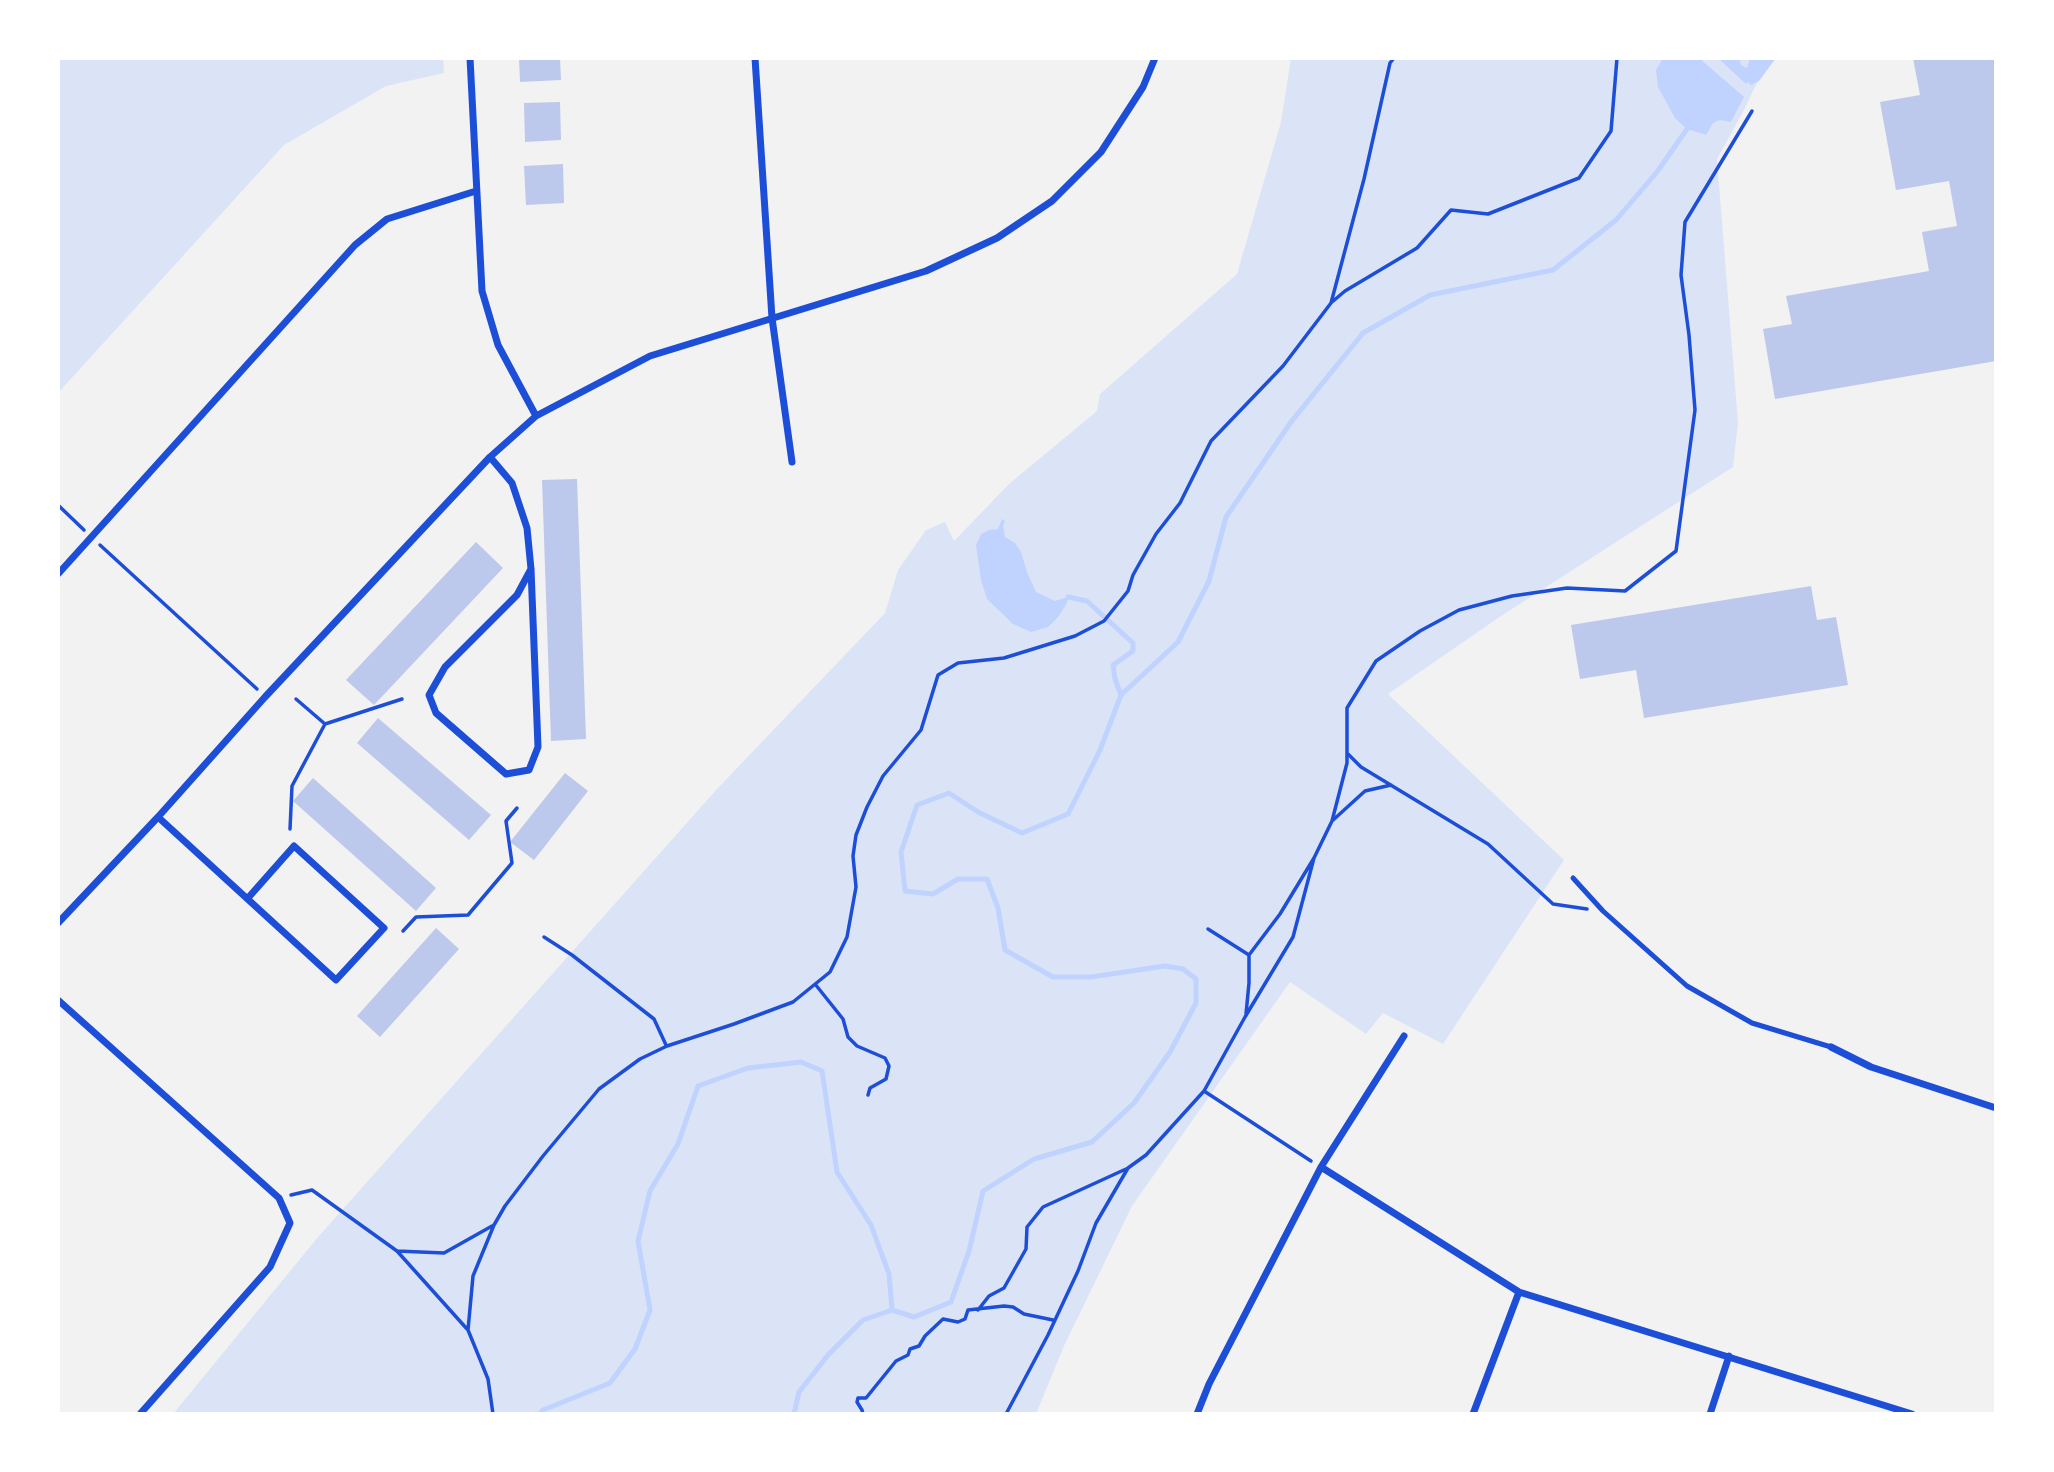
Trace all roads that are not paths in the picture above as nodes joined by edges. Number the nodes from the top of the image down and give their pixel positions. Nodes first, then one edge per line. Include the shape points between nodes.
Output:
1 (470, 58) edge
2 (755, 58) edge
3 (1155, 58) edge
4 (476, 191) junction
5 (772, 318) junction
6 (536, 416) junction
7 (490, 457) junction
8 (792, 462) dead end
9 (531, 569) junction
10 (58, 574) edge
11 (159, 817) junction
12 (1573, 878) dead end
13 (248, 898) junction
14 (58, 923) edge
15 (58, 1000) edge
16 (1404, 1036) dead end
17 (1831, 1047) joint
18 (1996, 1108) edge
19 (1321, 1167) junction
20 (1519, 1292) junction
21 (1729, 1356) junction
22 (140, 1414) edge
23 (1197, 1414) edge
24 (1473, 1414) edge
25 (1710, 1414) edge
26 (1912, 1414) edge

1 - 4 street
2 - 5 street
3 - 5 street via 1143,87 1101,152 1052,201 997,239 926,271
4 - 6 street via 482,291 498,345
4 - 10 street via 387,219 355,245
5 - 6 street via 650,356
5 - 8 street
6 - 7 street
7 - 9 street via 512,483 527,528
7 - 11 street
9 - 9 street via 517,595 445,667 429,695 436,713 506,774 529,770 538,747
11 - 13 street
11 - 14 street
12 - 17 lane via 1603,912 1686,986 1752,1023
13 - 13 street via 336,980 384,928 294,846
15 - 22 street via 279,1198 290,1223 271,1267
16 - 19 street
17 - 18 street via 1871,1068
19 - 20 street
19 - 23 street
20 - 21 street
20 - 24 street
21 - 25 street
21 - 26 street

